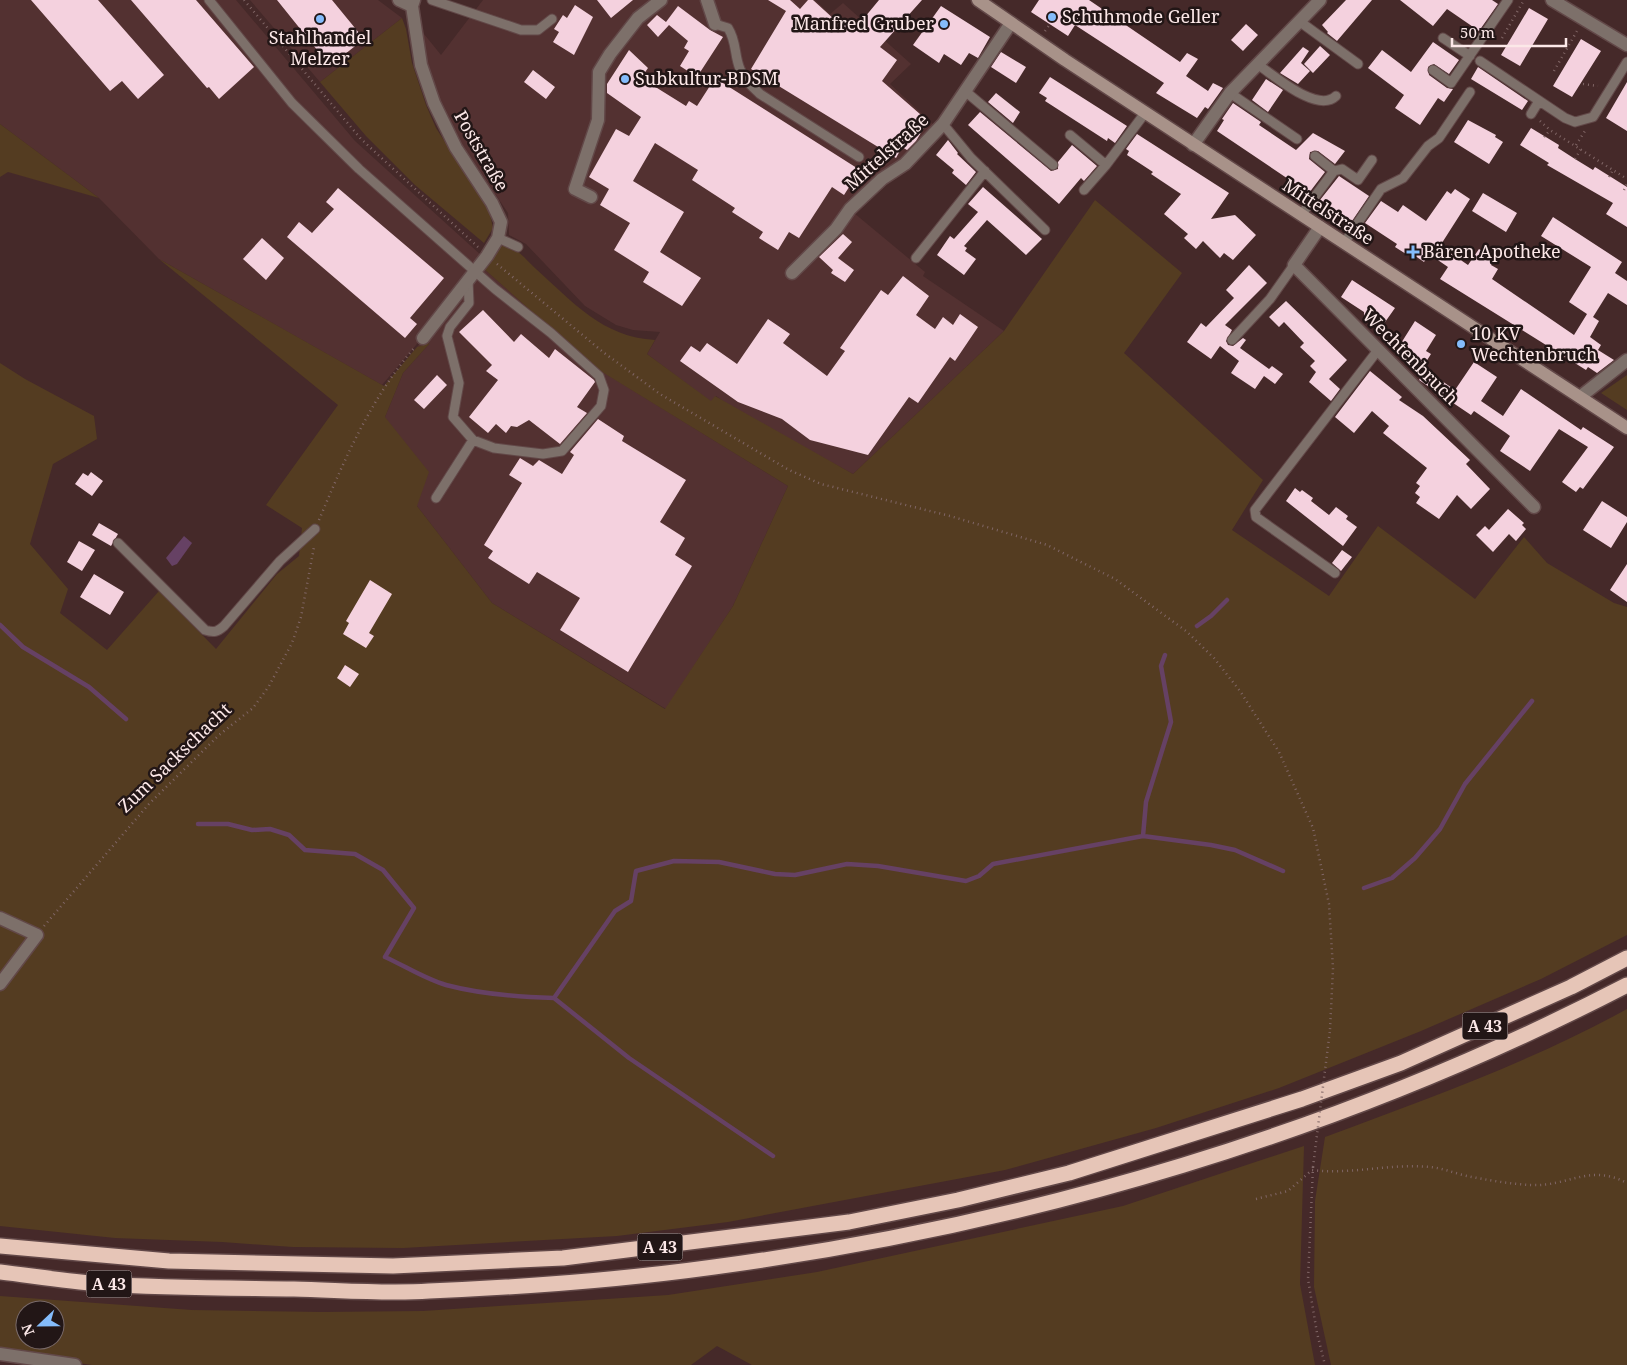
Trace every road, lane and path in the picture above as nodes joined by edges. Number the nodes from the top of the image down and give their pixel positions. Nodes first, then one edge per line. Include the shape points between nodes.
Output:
1 (209, 0) edge
2 (244, 0) edge
3 (399, 0) edge
4 (432, 0) edge
5 (660, 0) edge
6 (707, 0) edge
7 (978, 0) edge
8 (1320, 0) edge
9 (1508, 0) edge
10 (1524, 0) edge
11 (1552, 0) edge
12 (413, 3) edge
13 (552, 19) dead end
14 (1584, 19) junction
15 (1299, 21) junction
16 (1011, 23) junction
17 (715, 24) joint
18 (1444, 38) dead end
19 (1502, 38) dead end
20 (1627, 45) edge
21 (1470, 56) junction
22 (1480, 61) dead end
23 (1627, 62) edge
24 (1257, 64) junction
25 (1358, 64) dead end
26 (1433, 70) dead end
27 (1554, 71) dead end
28 (965, 91) junction
29 (1470, 92) dead end
30 (1230, 93) junction
31 (1336, 96) dead end
32 (1539, 101) junction
33 (1145, 113) junction
34 (1531, 114) joint
35 (943, 124) junction
36 (1550, 130) junction
37 (1070, 135) dead end
38 (1544, 137) dead end
39 (1297, 139) dead end
40 (1193, 145) junction
41 (1581, 149) junction
42 (1315, 156) dead end
43 (859, 157) dead end
44 (1575, 159) dead end
45 (1372, 160) dead end
46 (1053, 165) dead end
47 (1106, 165) junction
48 (1613, 170) junction
49 (986, 171) junction
50 (1334, 171) junction
51 (1609, 177) dead end
52 (1627, 179) edge
53 (1627, 184) edge
54 (1084, 190) dead end
55 (1624, 190) dead end
56 (591, 196) dead end
57 (1300, 215) junction
58 (1320, 227) junction
59 (1045, 230) dead end
60 (498, 238) junction
61 (1344, 243) junction
62 (518, 246) dead end
63 (487, 256) junction
64 (916, 258) dead end
65 (1294, 265) junction
66 (792, 273) dead end
67 (472, 276) junction
68 (423, 338) joint
69 (1232, 340) dead end
70 (1378, 350) junction
71 (1627, 360) edge
72 (1580, 398) junction
73 (1627, 428) edge
74 (473, 440) junction
75 (436, 498) dead end
76 (1534, 507) dead end
77 (315, 529) junction
78 (118, 543) dead end
79 (1335, 573) dead end
80 (0, 918) edge
81 (37, 935) junction
82 (1627, 958) edge
83 (0, 984) edge
84 (1627, 985) edge
85 (1313, 1169) junction
86 (1627, 1184) edge
87 (1256, 1199) dead end
88 (0, 1246) edge
89 (0, 1272) edge
90 (0, 1354) edge
91 (75, 1365) edge
92 (1325, 1365) edge

1 - 67 lane via 292,103
2 - 63 path via 361,139
3 - 12 street, Poststraße
4 - 13 lane via 521,30 538,30
5 - 56 street via 638,18 599,72 598,120 575,189
6 - 17 street
7 - 16 main road, Mittelstraße
8 - 15 street
9 - 21 lane
10 - 19 path
11 - 14 street
12 - 60 street, Poststraße via 421,65 434,103 456,148 495,209 501,222
14 - 20 street
14 - 27 path
15 - 24 street
15 - 25 lane
16 - 28 street, Mittelstraße
16 - 33 main road, Mittelstraße
17 - 43 lane via 728,28 734,38 739,68 746,81 760,94
18 - 21 lane
21 - 26 lane via 1451,83
22 - 32 lane
23 - 32 lane via 1593,117 1575,122
24 - 30 street
24 - 31 lane via 1307,98 1323,102
28 - 35 street, Mittelstraße
28 - 46 lane
29 - 61 lane via 1439,138 1428,146 1404,178 1381,190
30 - 39 lane
30 - 40 street
32 - 34 lane
33 - 40 main road, Mittelstraße
33 - 47 lane
34 - 36 path
35 - 49 lane via 970,158
35 - 66 street, Mittelstraße via 905,164 882,179 850,209 836,229
36 - 38 path
36 - 41 path
37 - 47 lane
40 - 57 main road, Mittelstraße
41 - 44 path
41 - 48 path
42 - 50 lane
45 - 50 lane via 1358,180 1342,169
47 - 54 lane
48 - 51 path
48 - 52 path
49 - 59 lane
49 - 64 lane
50 - 57 lane
53 - 55 path
57 - 58 main road, Mittelstraße
58 - 61 main road, Mittelstraße
58 - 65 street
60 - 62 lane
60 - 63 street
61 - 72 main road, Mittelstraße
63 - 67 street
63 - 85 path, bridge via 603,352 660,394 789,470 821,484 950,516 1047,545 1115,580 1186,631 1214,658 1240,691 1279,752 1313,828 1329,904 1334,968
65 - 69 lane via 1270,299
65 - 70 street, Wechtenbruch
67 - 68 street
67 - 74 lane via 469,303 447,336 459,383 453,417
67 - 74 lane via 599,376 604,390 601,406 562,451 543,454 494,448
68 - 77 path, Zum Sackschacht via 384,385 346,454
70 - 76 street, Wechtenbruch
70 - 79 lane via 1255,510 1256,517
71 - 72 street
72 - 73 main road, Mittelstraße
74 - 75 lane
77 - 78 lane via 280,561 218,632 205,630
77 - 81 path, Zum Sackschacht via 301,617 292,643 269,686 253,708 219,735 149,804
80 - 81 street
81 - 83 street
82 - 88 highway, A 43 via 1572,987 1402,1063 1318,1094 1069,1173 849,1222 563,1258 393,1266 169,1261
84 - 89 highway, A 43 via 1559,1021 1298,1127 1148,1175 1009,1214 899,1237 714,1268 424,1292 99,1284
85 - 86 path via 1336,1173 1390,1166 1431,1167 1467,1176 1532,1185 1592,1173 1617,1178
85 - 87 path via 1288,1191
85 - 92 path via 1308,1279
90 - 91 street

